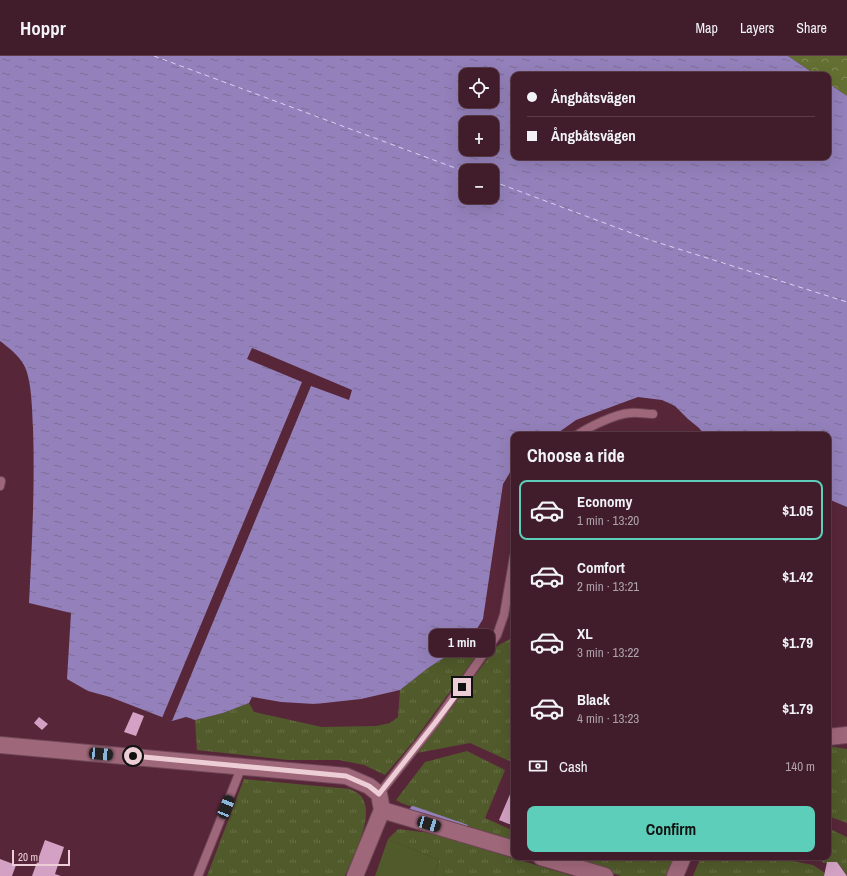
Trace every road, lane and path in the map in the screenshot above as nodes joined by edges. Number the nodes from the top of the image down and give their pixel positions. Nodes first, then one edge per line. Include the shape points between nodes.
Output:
1 (653, 414) dead end
2 (581, 432) edge
3 (511, 574) edge
4 (847, 735) edge
5 (831, 737) edge
6 (0, 745) edge
7 (242, 766) junction
8 (379, 794) junction
9 (382, 810) junction
10 (511, 848) edge
11 (551, 860) edge
12 (682, 860) edge
13 (198, 876) edge
14 (355, 876) edge
15 (605, 876) edge
16 (675, 876) edge

1 - 2 lane via 630,413 605,420
3 - 8 lane via 504,615 497,635 435,723
4 - 5 street
6 - 7 street
7 - 8 street via 346,776 369,786
7 - 13 lane
8 - 9 street
9 - 10 street
9 - 14 street
11 - 15 street
12 - 16 street

